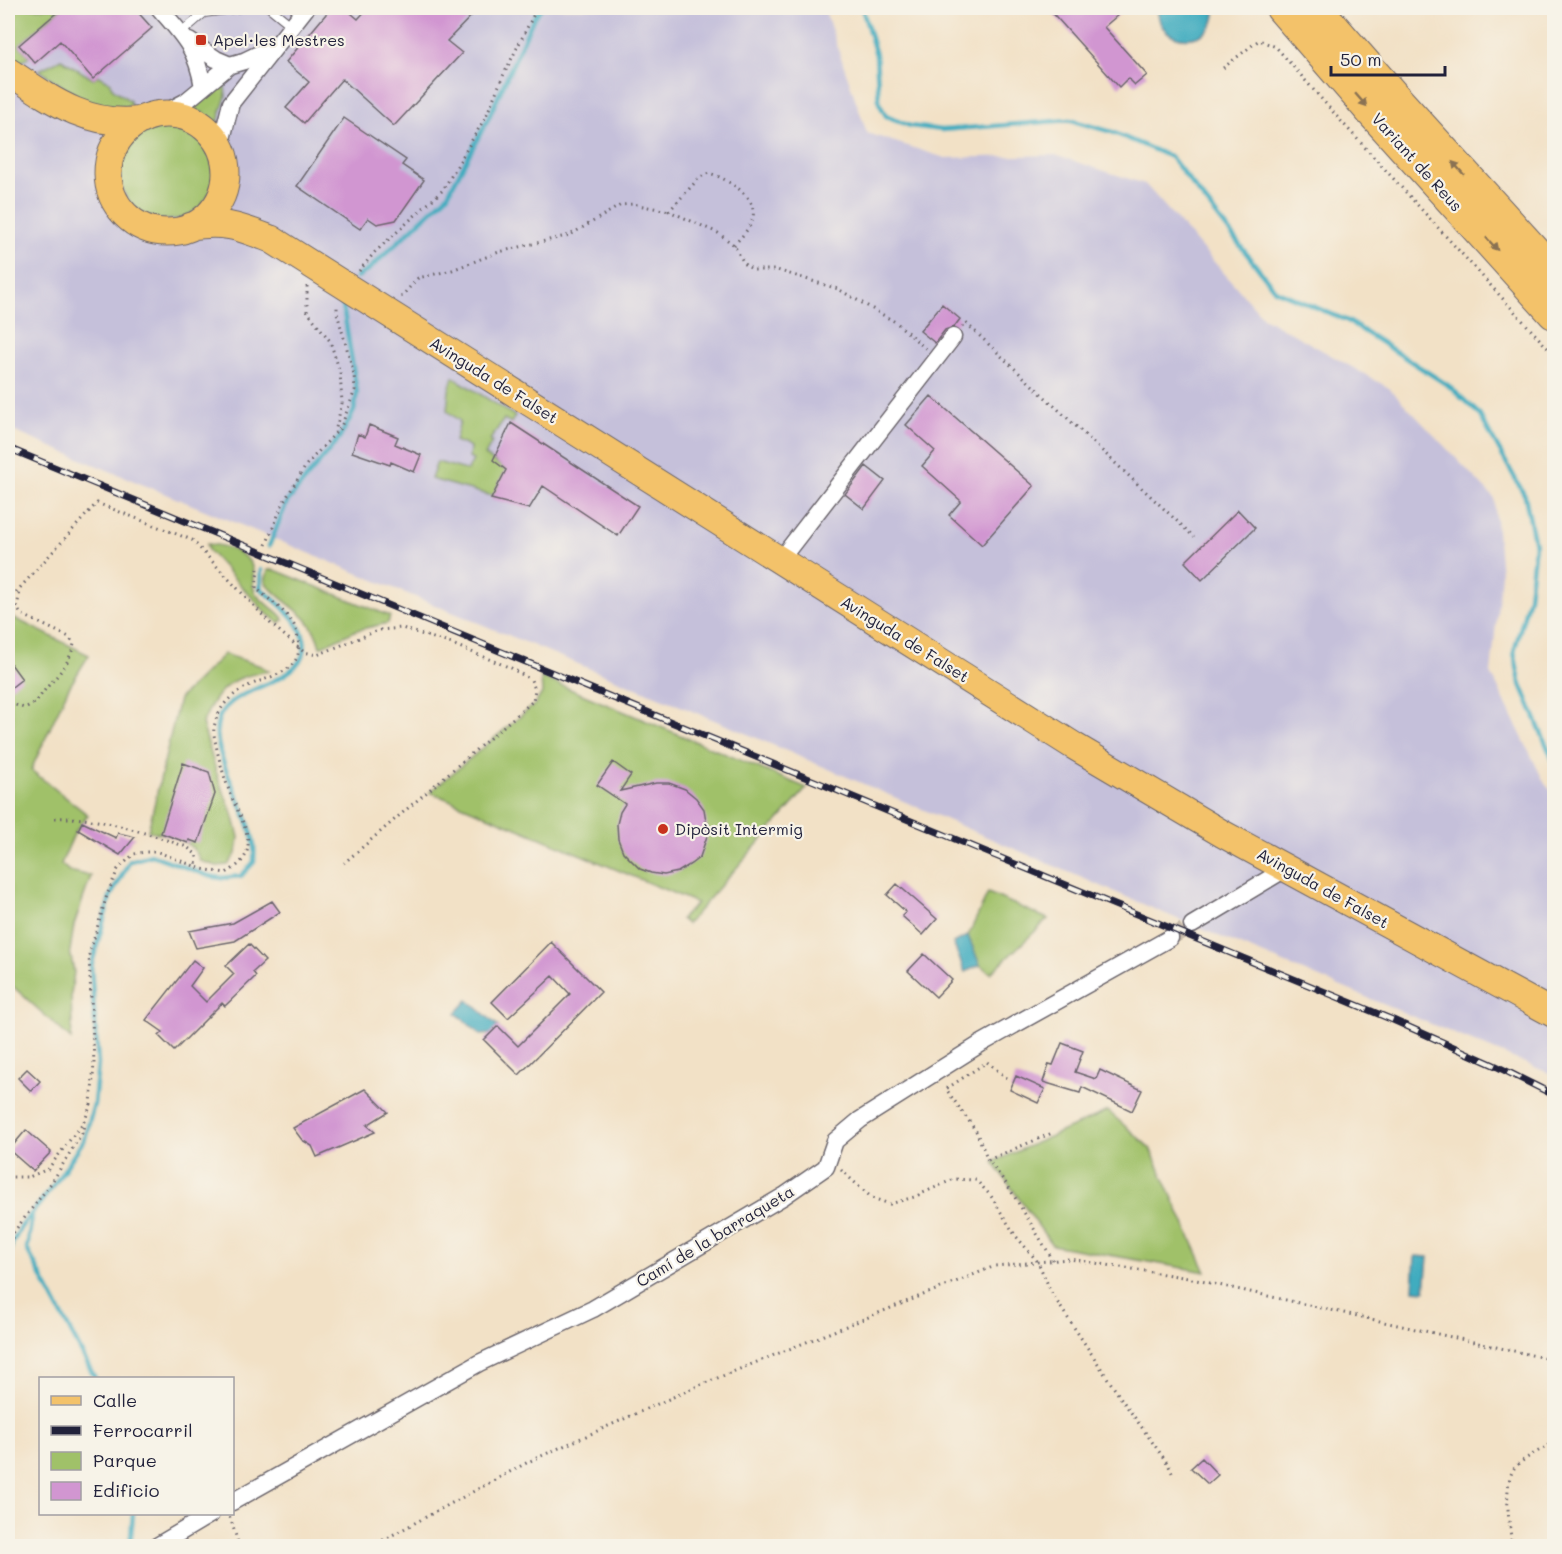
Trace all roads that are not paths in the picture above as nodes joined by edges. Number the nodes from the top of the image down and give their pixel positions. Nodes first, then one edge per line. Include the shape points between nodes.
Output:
1 (159, 8) edge
2 (240, 8) edge
3 (270, 8) edge
4 (306, 8) edge
5 (1282, 8) edge
6 (1316, 8) edge
7 (291, 25) junction
8 (184, 36) junction
9 (273, 48) junction
10 (230, 65) junction
11 (8, 71) edge
12 (203, 87) junction
13 (51, 99) junction
14 (231, 103) junction
15 (153, 116) junction
16 (220, 147) junction
17 (108, 168) junction
18 (226, 177) junction
19 (191, 226) junction
20 (271, 239) junction
21 (1554, 273) edge
22 (1554, 313) edge
23 (953, 337) road end
24 (780, 560) junction
25 (1287, 868) junction
26 (1192, 925) tunnel mouth
27 (1170, 938) tunnel mouth
28 (1554, 1014) edge
29 (234, 1501) edge
30 (209, 1515) edge
31 (157, 1546) edge

1 - 8 street
2 - 8 lane via 204,13
3 - 7 lane
4 - 7 street
5 -> 22 highway, Variant de Reus
21 -> 6 highway, Variant de Reus
7 - 9 street
8 - 10 street
8 - 12 street via 195,54
9 - 10 street
9 - 14 street
10 - 12 street
10 - 14 street
11 - 13 main road
12 - 15 street via 184,102
13 - 15 main road via 106,121
13 - 17 main road via 88,132
14 - 16 street
15 - 16 main road via 187,117 202,125
15 - 17 main road via 122,134
16 - 18 main road
17 - 19 main road via 111,193 128,217 156,231
18 - 19 main road via 216,205
18 - 20 main road via 236,202
19 - 20 main road via 220,223
20 - 24 main road, Avinguda de Falset
23 - 24 street
24 - 25 main road, Avinguda de Falset via 1074,746
25 - 26 street
25 - 28 main road, Avinguda de Falset
27 - 29 street, Camí de la barraqueta via 982,1043 860,1120 835,1141 826,1167 784,1196 593,1309 479,1363
30 - 31 street

